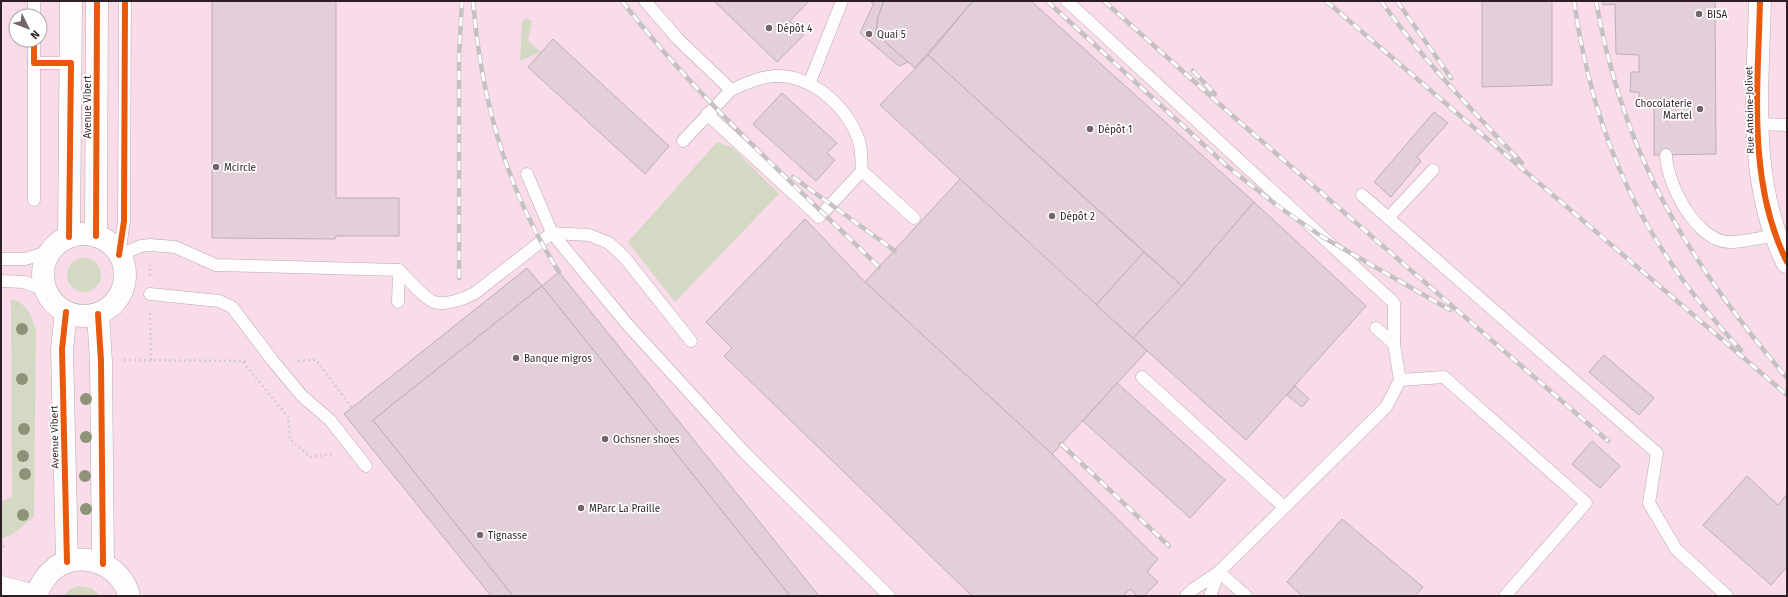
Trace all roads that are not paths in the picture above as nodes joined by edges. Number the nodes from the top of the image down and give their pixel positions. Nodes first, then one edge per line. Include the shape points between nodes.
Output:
1 (71, 1) edge
2 (97, 1) edge
3 (125, 1) edge
4 (645, 1) edge
5 (842, 1) edge
6 (1067, 1) edge
7 (1760, 1) edge
8 (34, 48) edge
9 (71, 63) junction
10 (34, 64) junction
11 (809, 84) junction
12 (731, 90) junction
13 (707, 114) junction
14 (1757, 124) junction
15 (1787, 125) edge
16 (683, 141) dead end
17 (1666, 155) dead end
18 (1432, 170) dead end
19 (862, 171) junction
20 (527, 174) dead end
21 (1362, 195) dead end
22 (34, 200) dead end
23 (914, 218) dead end
24 (1388, 218) junction
25 (552, 233) junction
26 (1775, 235) junction
27 (96, 236) junction
28 (69, 237) junction
29 (51, 250) junction
30 (120, 256) junction
31 (1, 259) edge
32 (1787, 262) edge
33 (398, 270) junction
34 (1, 281) edge
35 (46, 290) junction
36 (150, 294) dead end
37 (398, 302) dead end
38 (66, 312) junction
39 (98, 314) junction
40 (1376, 328) dead end
41 (691, 341) dead end
42 (1394, 344) junction
43 (1142, 377) dead end
44 (1400, 380) junction
45 (366, 466) dead end
46 (1284, 507) junction
47 (67, 562) junction
48 (103, 564) junction
49 (1219, 572) junction
50 (1, 588) edge
51 (36, 596) edge
52 (129, 596) edge
53 (889, 596) edge
54 (1186, 596) edge
55 (1210, 596) edge
56 (1246, 596) edge
57 (1505, 596) edge
58 (1727, 596) edge

1 - 9 main road, Avenue Vibert
2 - 27 main road, Avenue Vibert
3 - 30 lane via 124,221
4 - 12 lane via 678,39
5 - 11 lane
6 - 42 lane via 1394,303
7 - 14 main road, Rue Antoine-Jolivet
8 - 10 lane
9 - 10 lane
9 - 28 main road, Avenue Vibert
10 - 22 lane
11 - 12 lane via 794,78 774,76 754,80
11 - 19 lane via 835,103 854,127 859,142
12 - 13 lane
13 - 16 lane
13 - 19 lane via 819,217
14 - 15 lane
14 - 26 main road, Rue Antoine-Jolivet via 1764,193
17 - 26 lane via 1666,165 1683,204 1704,232 1728,242
18 - 24 lane
19 - 23 lane
20 - 25 lane
21 - 24 lane
24 - 58 lane via 1657,453 1649,503 1676,549
25 - 33 lane via 475,294 463,299 449,302 432,301
25 - 41 lane via 589,235 608,243 625,258
25 - 53 lane via 628,324 744,452
26 - 32 main road, Rue Antoine-Jolivet
27 - 28 main road
27 - 30 main road via 106,241
28 - 29 main road
29 - 31 lane via 25,259
29 - 35 main road via 44,264
30 - 33 lane via 141,246 150,245 175,248 216,265
30 - 39 main road via 125,280 112,305
33 - 37 lane
34 - 35 lane via 24,282
35 - 38 main road via 54,302
36 - 45 lane via 220,301 232,307 302,396 330,420
38 - 39 main road via 82,316
38 - 47 main road, Avenue Vibert via 62,349
39 - 48 main road via 101,360
40 - 42 lane
42 - 44 lane
43 - 46 lane
44 - 46 lane via 1386,407
44 - 57 lane via 1444,378 1586,503
46 - 49 lane
47 - 48 main road via 85,560
47 - 51 main road via 47,575
48 - 52 main road via 122,580
49 - 54 lane
49 - 55 lane
49 - 56 lane
50 - 51 main road

